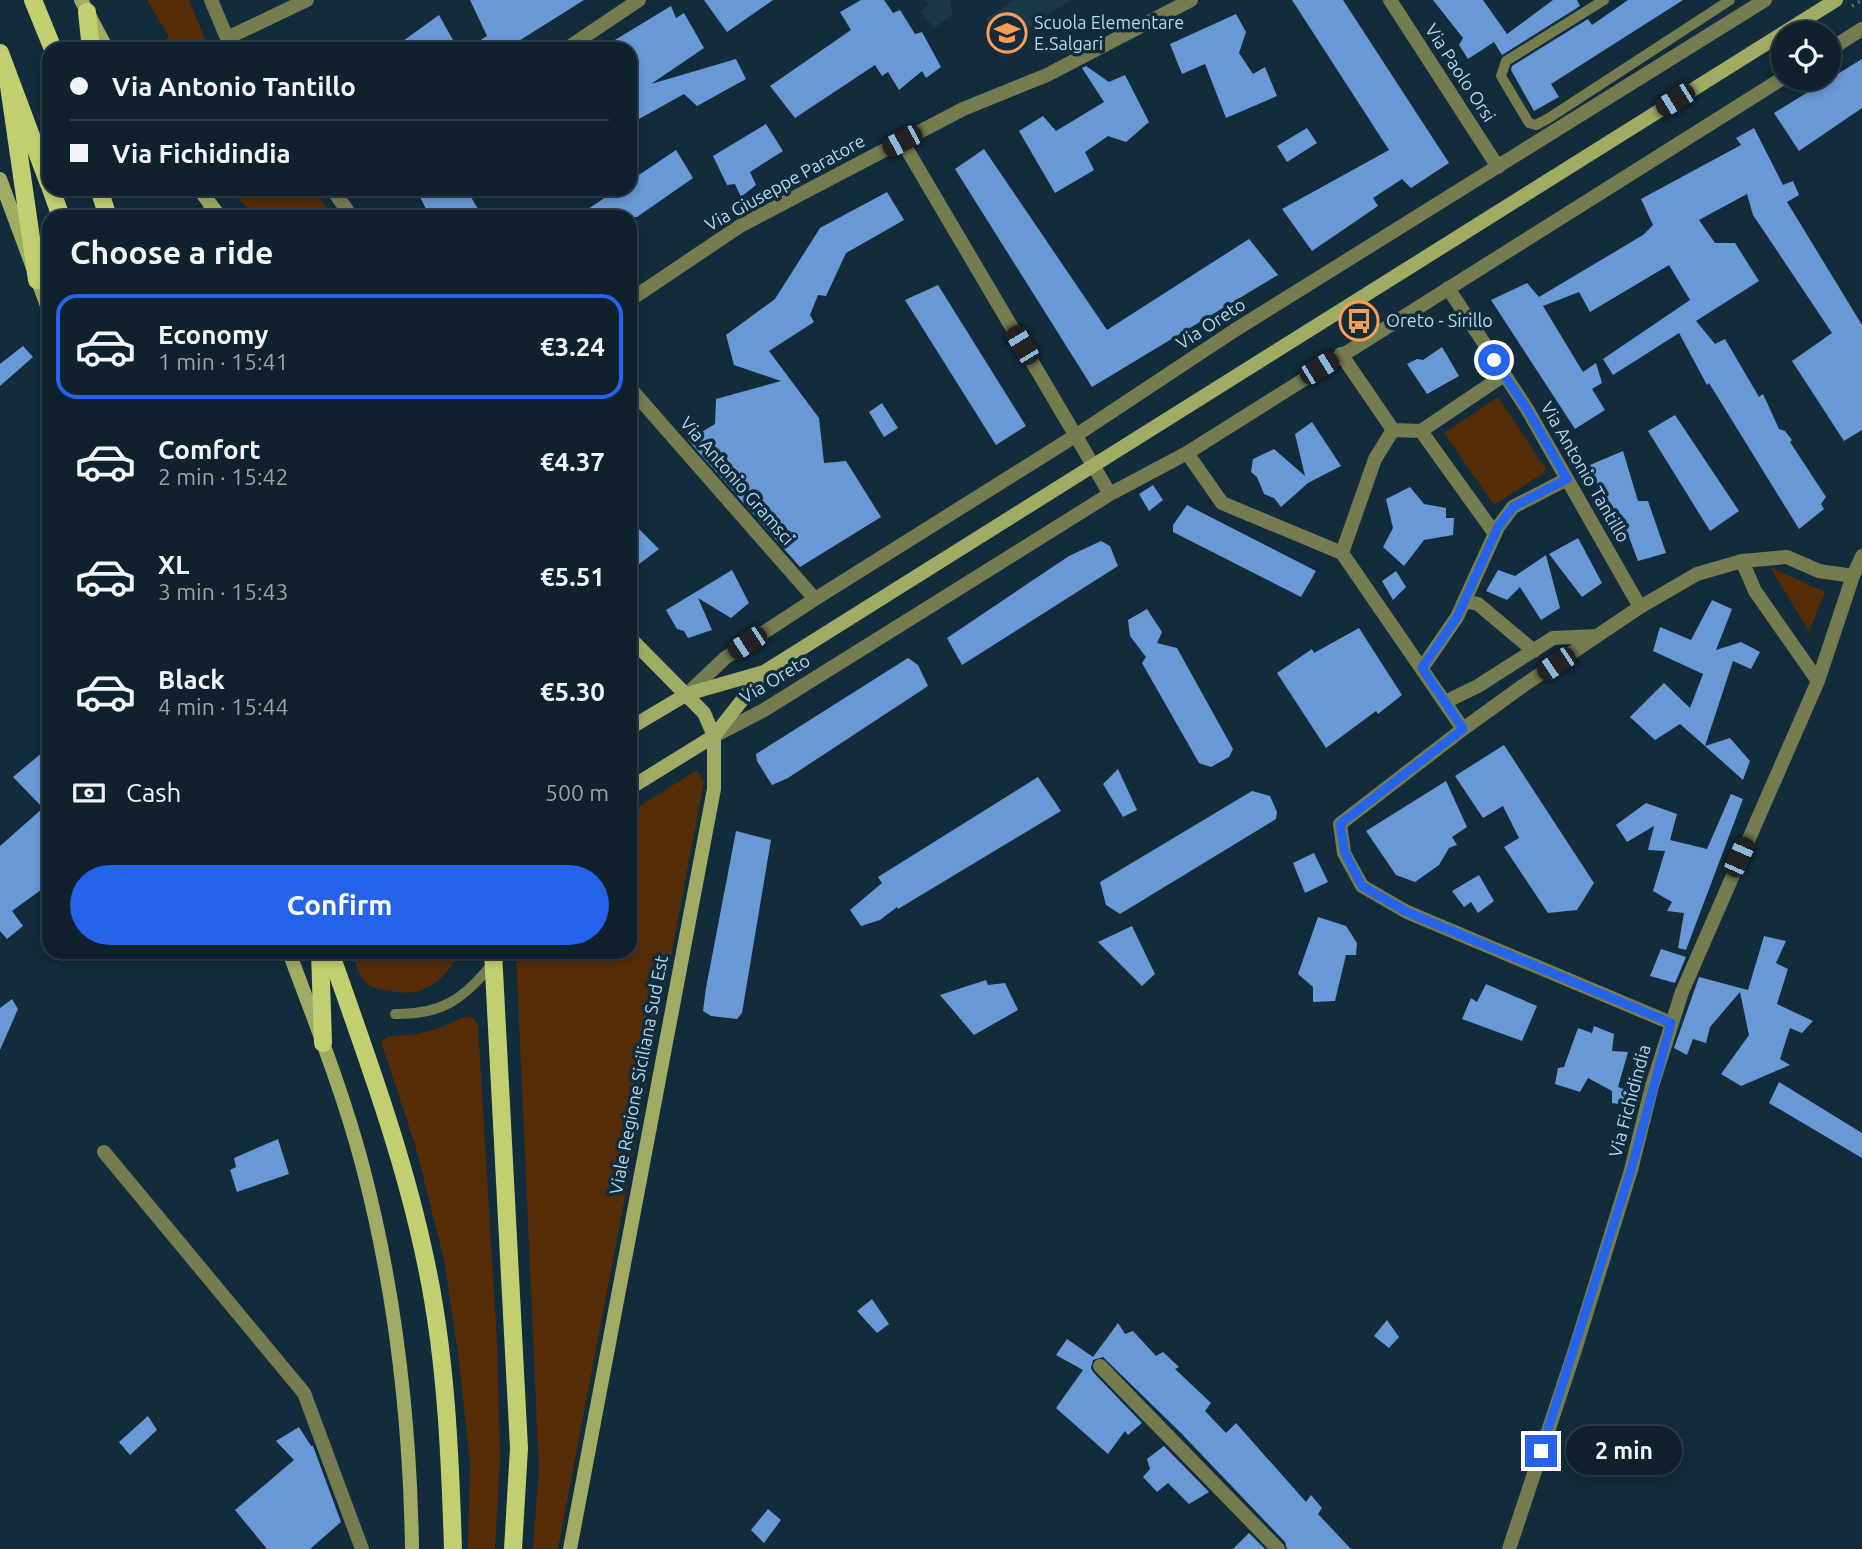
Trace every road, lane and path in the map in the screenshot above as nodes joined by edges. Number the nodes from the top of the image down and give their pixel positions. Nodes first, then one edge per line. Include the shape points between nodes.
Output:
1 (33, 0) edge
2 (211, 0) edge
3 (307, 0) edge
4 (639, 0) edge
5 (1390, 0) edge
6 (1604, 0) edge
7 (1730, 0) edge
8 (1765, 0) edge
9 (1836, 0) edge
10 (1183, 2) edge
11 (84, 6) edge
12 (1862, 29) edge
13 (50, 42) edge
14 (90, 42) edge
15 (103, 42) edge
16 (231, 42) edge
17 (233, 42) edge
18 (576, 42) edge
19 (1841, 42) edge
20 (0, 53) edge
21 (7, 72) junction
22 (1771, 86) edge
23 (902, 141) junction
24 (42, 166) edge
25 (1498, 167) junction
26 (0, 178) edge
27 (3, 195) edge
28 (204, 196) edge
29 (215, 210) edge
30 (37, 280) junction
31 (1448, 288) junction
32 (42, 293) edge
33 (637, 295) edge
34 (1341, 354) junction
35 (1504, 375) junction
36 (637, 396) edge
37 (1393, 430) junction
38 (1421, 431) junction
39 (1075, 436) junction
40 (1187, 453) junction
41 (1093, 465) junction
42 (1567, 479) junction
43 (1110, 494) junction
44 (1495, 534) junction
45 (1342, 553) junction
46 (1862, 556) edge
47 (1742, 561) junction
48 (1853, 576) junction
49 (814, 599) junction
50 (1464, 601) junction
51 (1640, 607) junction
52 (1598, 636) junction
53 (637, 645) edge
54 (1534, 651) junction
55 (1422, 668) junction
56 (764, 672) junction
57 (1818, 681) junction
58 (687, 694) junction
59 (1445, 702) junction
60 (637, 724) edge
61 (1463, 729) junction
62 (714, 736) junction
63 (637, 784) edge
64 (292, 959) edge
65 (320, 959) edge
66 (332, 959) edge
67 (493, 959) edge
68 (494, 959) edge
69 (395, 1014) dead end
70 (1671, 1023) junction
71 (323, 1044) junction
72 (104, 1152) dead end
73 (1100, 1366) dead end
74 (362, 1549) edge
75 (412, 1549) edge
76 (453, 1549) edge
77 (513, 1549) edge
78 (570, 1549) edge
79 (1278, 1549) edge
80 (1509, 1549) edge

1 - 13 main road
2 - 16 street
3 - 17 street
4 - 18 street
5 - 25 street, Via Paolo Orsi
6 - 7 lane via 1506,61 1501,76 1529,123 1536,125 1549,118
8 - 25 street, Via Oreto
9 - 41 street, Via Oreto
10 - 23 street, Via Giuseppe Paratore via 1059,69 963,109
11 - 14 main road
11 - 15 street
12 - 19 street
20 - 21 main road
21 - 24 main road
21 - 30 main road
22 - 31 street, Via Oreto
23 - 33 street, Via Giuseppe Paratore via 740,226
23 - 39 street
25 - 39 street, Via Oreto
26 - 27 street
27 - 30 street
28 - 29 street
30 - 32 street
31 - 34 street, Via Oreto
31 - 35 street, Via Antonio Tantillo
34 - 37 street
34 - 40 street, Via Oreto
35 - 38 street
35 - 42 street, Via Antonio Tantillo
36 - 49 street, Via Antonio Gramsci
37 - 38 street
37 - 45 street via 1375,459
38 - 44 street
39 - 41 street
39 - 49 street, Via Oreto
40 - 43 street, Via Oreto
40 - 45 street via 1222,503
41 - 43 street
41 - 56 street, Via Oreto
42 - 44 street via 1513,507
42 - 51 street, Via Antonio Tantillo
43 - 62 street, Via Oreto via 764,710
44 - 50 street
45 - 55 street
46 - 48 street, Via Fichidindia
47 - 48 street via 1787,557 1819,571
47 - 51 street via 1697,574
47 - 57 street via 1755,590
48 - 57 street, Via Fichidindia
49 - 58 street, Via Oreto via 725,658
50 - 54 street via 1478,604
50 - 55 street
51 - 52 street
52 - 54 street via 1553,638
52 - 61 street
53 - 58 street, Viale Regione Siciliana Sud Est
54 - 59 street
55 - 59 street
56 - 58 street
56 - 62 street
57 - 70 street, Via Fichidindia
58 - 60 street
58 - 62 street, Viale Regione Siciliana Sud Est via 704,713
59 - 61 street
61 - 70 street via 1340,824 1345,853 1362,886 1407,912
62 - 63 street
62 - 78 street, Viale Regione Siciliana Sud Est via 714,789
64 - 71 street
65 - 71 main road
66 - 76 main road via 400,1154 426,1264 441,1356
67 - 69 lane via 480,979 455,1002 432,1011
68 - 77 main road via 519,1448
70 - 80 street, Via Fichidindia via 1631,1170
71 - 75 street via 362,1164 385,1271 400,1365
72 - 74 street via 304,1393
73 - 79 street

